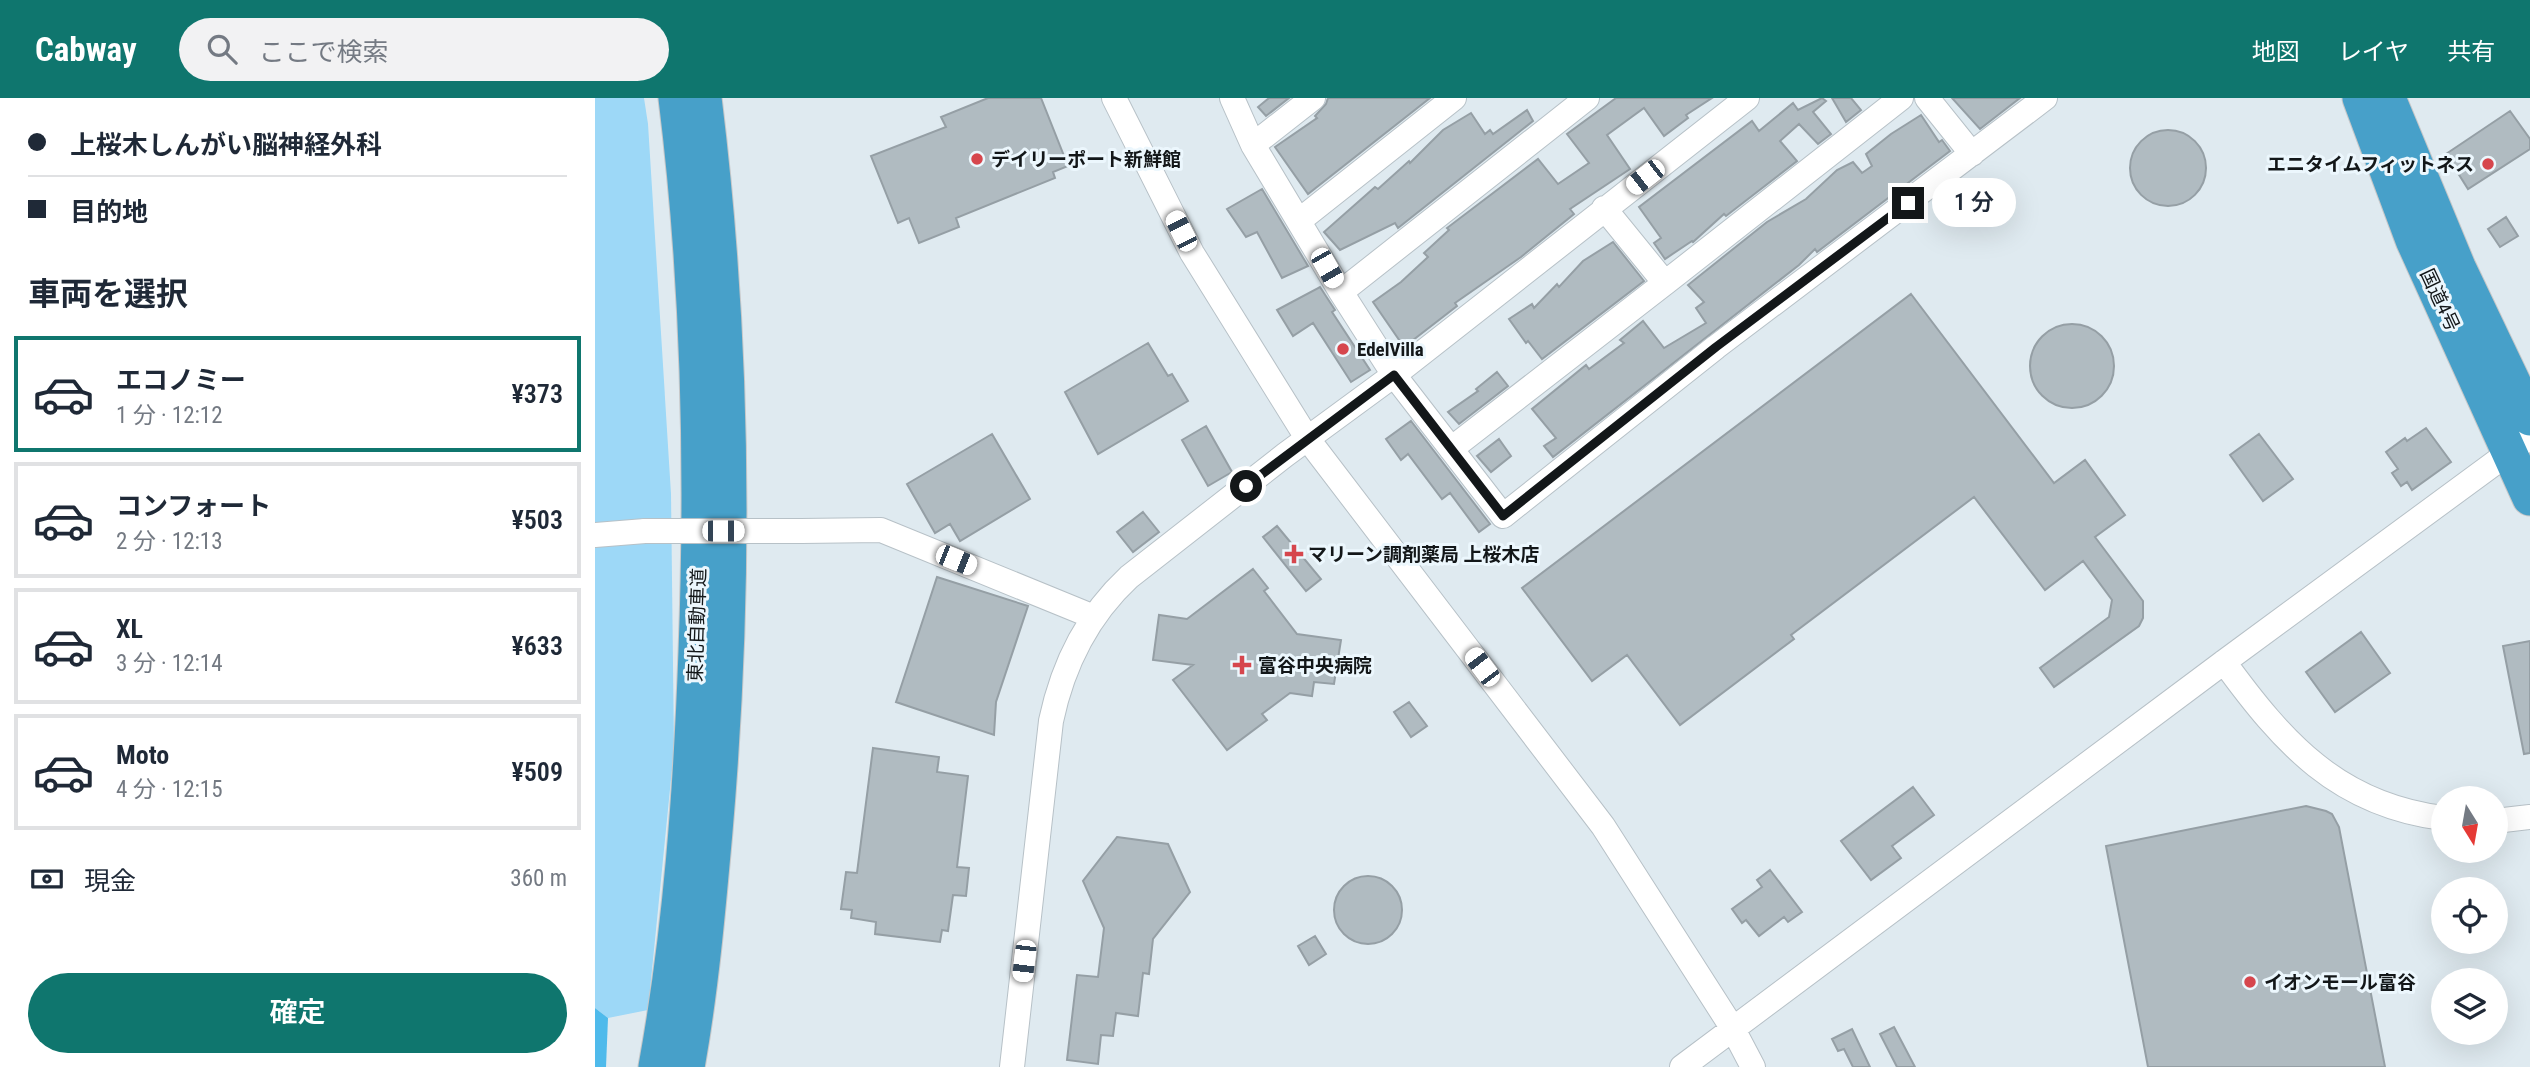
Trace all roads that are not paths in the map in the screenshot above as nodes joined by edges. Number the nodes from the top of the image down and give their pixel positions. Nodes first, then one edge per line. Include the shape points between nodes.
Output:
1 (676, 98) edge
2 (704, 98) edge
3 (1114, 98) edge
4 (1232, 98) edge
5 (1313, 98) edge
6 (1454, 98) edge
7 (1587, 98) edge
8 (1747, 98) edge
9 (1901, 98) edge
10 (1927, 98) edge
11 (2045, 98) edge
12 (2360, 98) edge
13 (2388, 98) edge
14 (1253, 145) junction
15 (1972, 154) junction
16 (1604, 208) junction
17 (1300, 220) junction
18 (1665, 283) junction
19 (1341, 292) junction
20 (1394, 375) junction
21 (2530, 418) edge
22 (1307, 438) junction
23 (2520, 445) edge
24 (1451, 449) junction
25 (2530, 498) edge
26 (595, 535) edge
27 (1094, 617) junction
28 (2224, 662) junction
29 (2431, 815) edge
30 (2530, 817) edge
31 (2508, 820) edge
32 (1733, 1029) junction
33 (656, 1067) edge
34 (687, 1067) edge
35 (1011, 1067) edge
36 (1682, 1067) edge
37 (1753, 1067) edge

1 - 33 highway, 東北自動車道 via 694,281 700,408 699,594 682,878
2 - 34 highway, 東北自動車道 via 723,280 728,597 720,771
3 - 22 street via 1192,253
4 - 14 street
5 - 14 street
6 - 17 street
7 - 19 street
8 - 16 street
9 - 18 street
10 - 15 street
11 - 15 street
12 - 23 highway, 国道4号 via 2413,240
13 - 21 highway, 国道4号 via 2458,267
14 - 17 street
15 - 24 street via 1716,347 1503,516
16 - 18 street
16 - 20 street
17 - 19 street
18 - 24 street
19 - 20 street
20 - 22 street
20 - 24 street
22 - 27 street via 1129,577
22 - 32 street via 1603,826
23 - 25 highway, 国道4号
23 - 28 street
26 - 27 street, bridge via 881,530
27 - 35 street via 1073,650 1051,721
28 - 29 street via 2266,719 2329,776 2396,808
28 - 32 street
30 - 31 street
32 - 36 street
32 - 37 street

